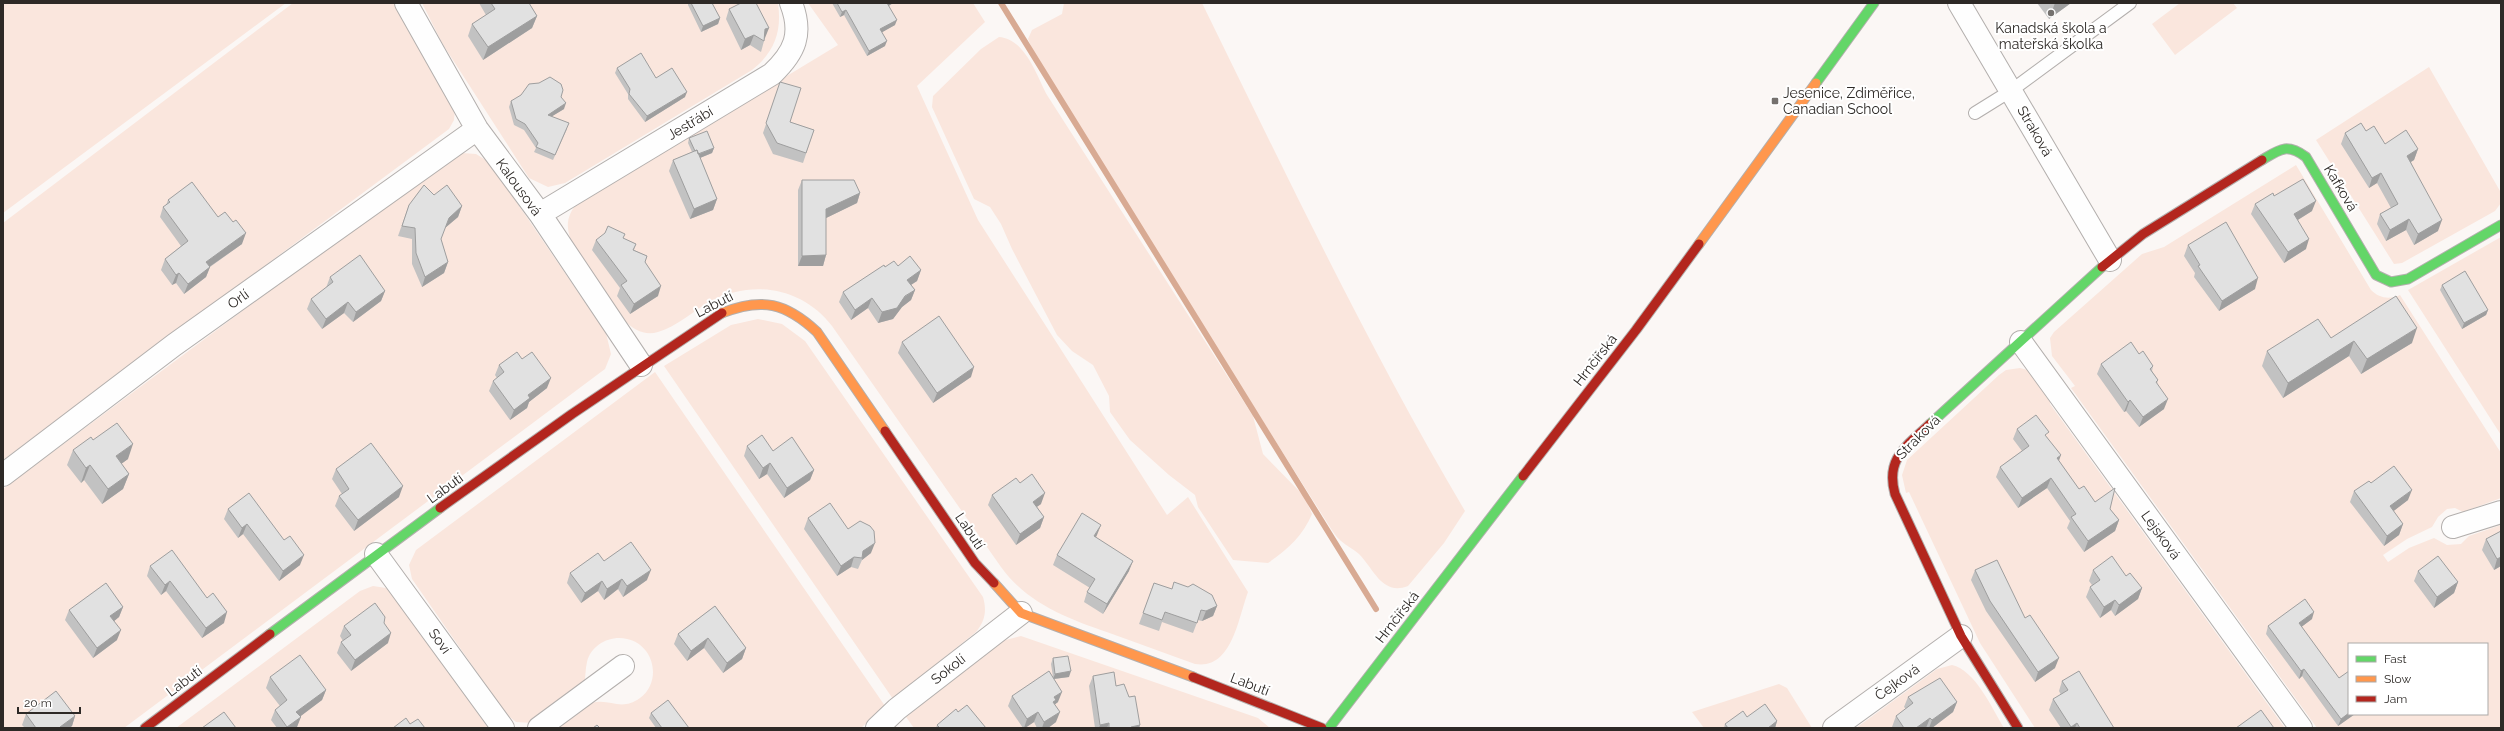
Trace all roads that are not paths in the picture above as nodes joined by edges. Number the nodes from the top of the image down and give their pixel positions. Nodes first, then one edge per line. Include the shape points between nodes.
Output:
1 (406, 3) edge
2 (791, 3) edge
3 (1874, 3) edge
4 (1959, 3) edge
5 (2130, 3) edge
6 (2012, 90) junction
7 (1975, 113) dead end
8 (477, 129) junction
9 (540, 214) junction
10 (2501, 225) edge
11 (2143, 234) joint
12 (2110, 260) junction
13 (2021, 342) junction
14 (640, 365) junction
15 (3, 475) edge
16 (2501, 512) edge
17 (2453, 527) dead end
18 (376, 554) junction
19 (1021, 613) junction
20 (1960, 636) junction
21 (623, 666) dead end
22 (145, 728) edge
23 (503, 728) edge
24 (539, 728) edge
25 (877, 728) edge
26 (1322, 728) edge
27 (1329, 728) edge
28 (1834, 728) edge
29 (2018, 728) edge
30 (2301, 728) edge

1 - 8 street, Kalousová
2 - 9 street, Jestřábí via 797,20 797,35 784,62 772,74
3 - 27 street, Hrnčířská via 1636,330
4 - 6 street, Straková
5 - 6 lane
6 - 7 lane
6 - 12 street, Straková
8 - 9 street, Kalousová
8 - 15 street, Orlí via 174,345
9 - 14 street, Kalousová
10 - 11 street, Kafková via 2408,279 2386,281 2376,275 2306,157 2290,148 2275,151
11 - 12 street, Straková
12 - 13 street, Straková
13 - 20 street, Straková via 1902,450 1894,460 1890,472 1897,501
13 - 30 street, Lejsková
14 - 18 street, Labutí
14 - 19 street, Labutí via 734,307 751,303 769,304 784,307 802,317 817,332 975,563
16 - 17 street
18 - 22 street, Labutí
18 - 23 street, Soví
19 - 25 street, Sokolí via 897,709
19 - 26 street, Labutí via 1100,641
20 - 28 street, Čejková
20 - 29 street, Straková
21 - 24 street

